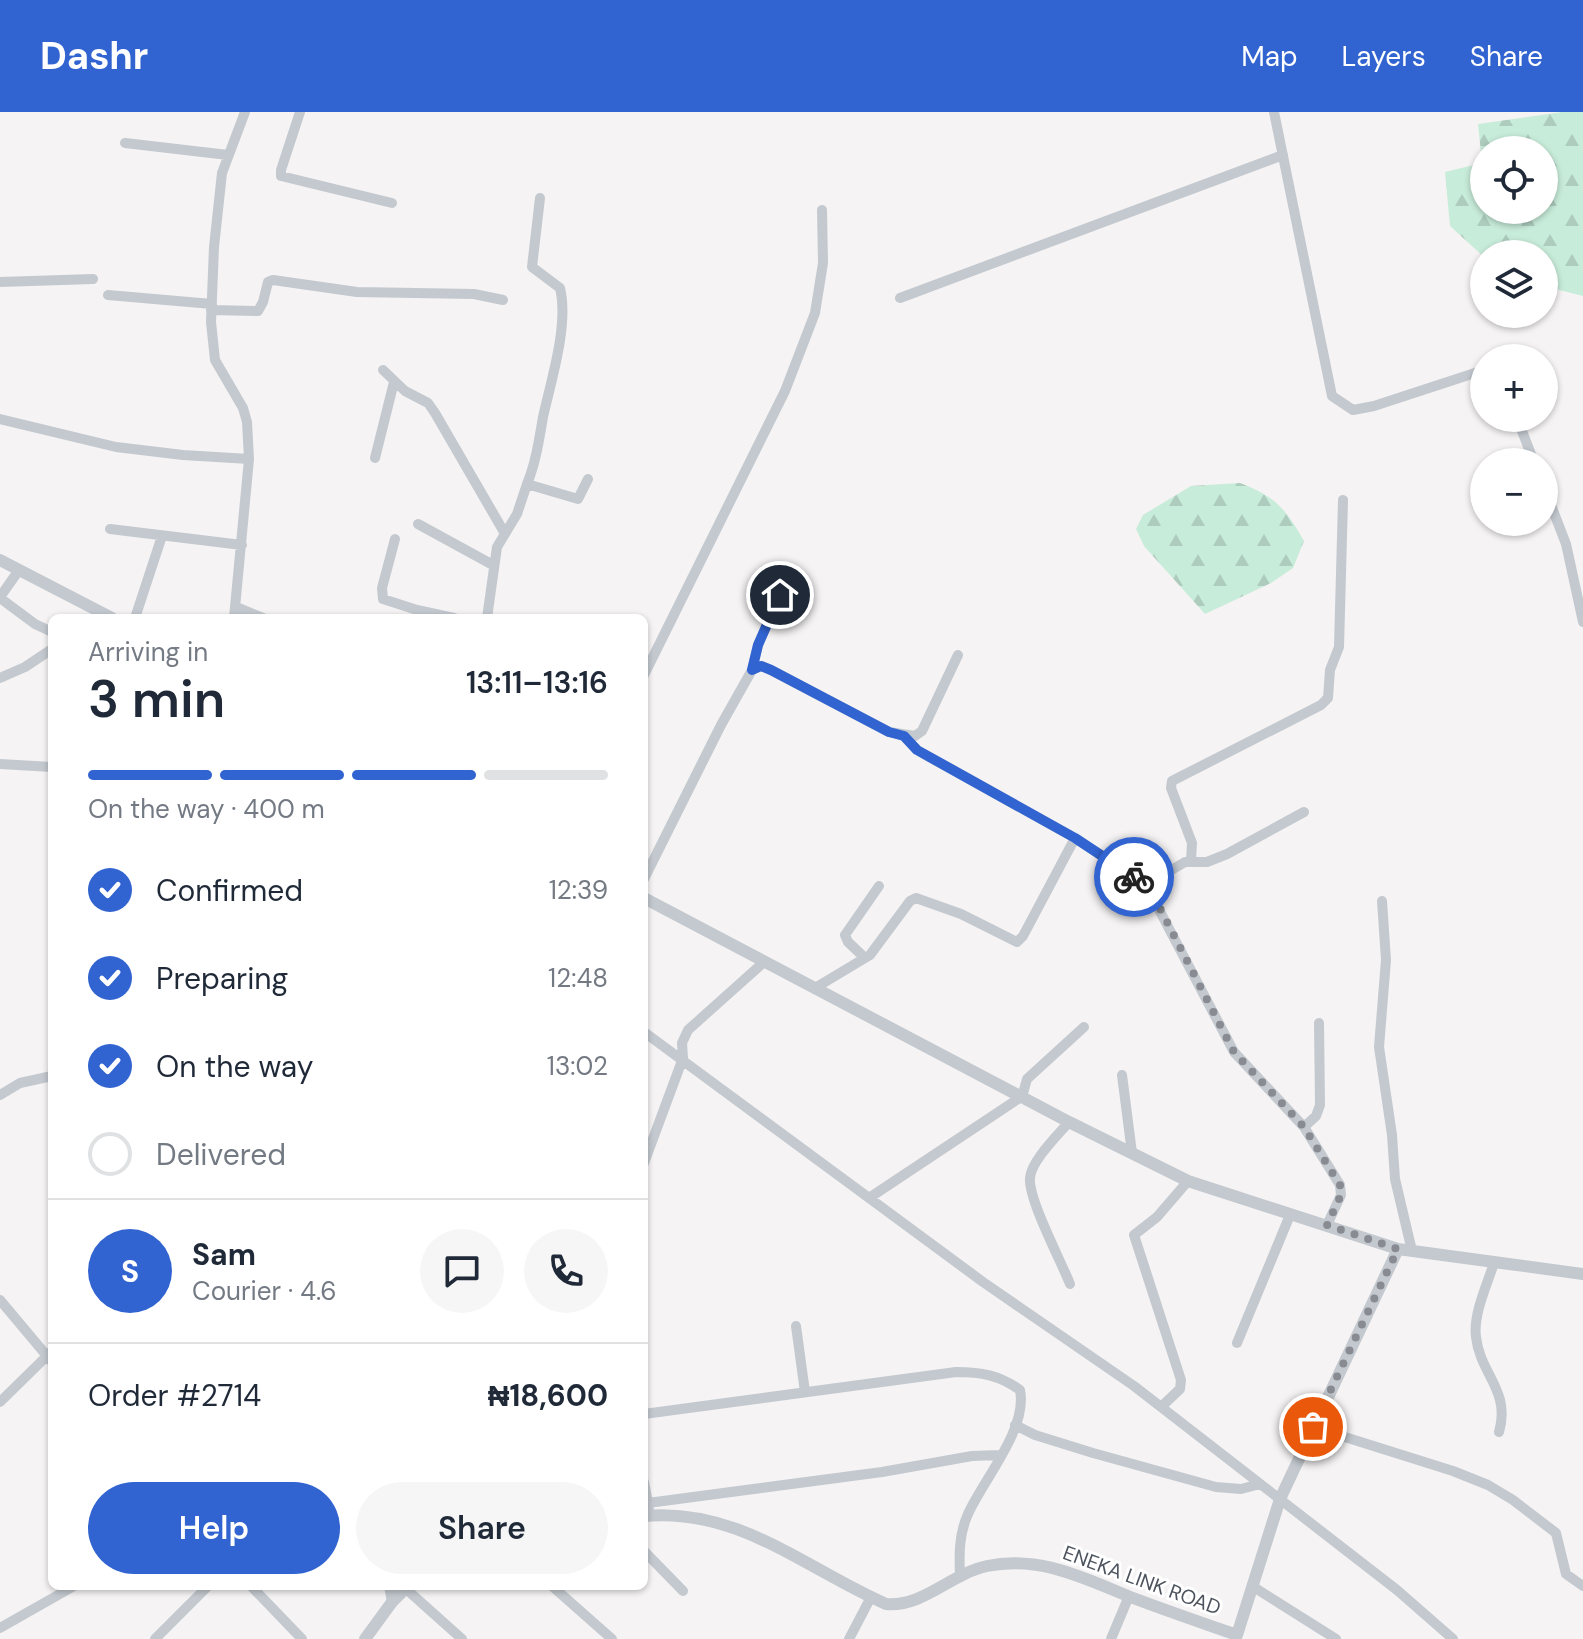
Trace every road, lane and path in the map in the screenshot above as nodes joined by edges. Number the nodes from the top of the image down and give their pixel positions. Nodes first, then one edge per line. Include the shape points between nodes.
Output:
1 (245, 112) edge
2 (300, 112) edge
3 (1274, 112) edge
4 (125, 143) dead end
5 (228, 155) junction
6 (1283, 155) junction
7 (540, 198) dead end
8 (392, 203) dead end
9 (822, 210) dead end
10 (93, 279) dead end
11 (0, 282) edge
12 (108, 295) dead end
13 (900, 298) dead end
14 (503, 300) dead end
15 (211, 307) junction
16 (383, 370) dead end
17 (1470, 374) edge
18 (394, 382) junction
19 (0, 419) edge
20 (375, 458) dead end
21 (249, 459) junction
22 (588, 479) dead end
23 (527, 484) junction
24 (1343, 500) dead end
25 (1558, 523) edge
26 (418, 524) dead end
27 (110, 529) dead end
28 (504, 532) junction
29 (162, 536) junction
30 (395, 539) dead end
31 (242, 545) junction
32 (0, 560) edge
33 (493, 565) junction
34 (19, 570) junction
35 (787, 578) dead end
36 (0, 598) edge
37 (235, 613) edge
38 (104, 614) edge
39 (136, 614) edge
40 (436, 614) edge
41 (487, 614) edge
42 (1583, 622) edge
43 (48, 630) edge
44 (48, 652) edge
45 (958, 655) dead end
46 (648, 667) edge
47 (752, 670) junction
48 (0, 678) edge
49 (904, 736) junction
50 (0, 764) edge
51 (48, 767) edge
52 (1304, 812) dead end
53 (1075, 838) junction
54 (1191, 860) junction
55 (648, 871) edge
56 (1146, 885) junction
57 (879, 886) dead end
58 (648, 900) edge
59 (1382, 901) dead end
60 (865, 958) junction
61 (764, 962) junction
62 (815, 988) junction
63 (1319, 1023) dead end
64 (1084, 1027) dead end
65 (648, 1035) edge
66 (683, 1058) junction
67 (1122, 1075) dead end
68 (48, 1077) edge
69 (0, 1095) edge
70 (1021, 1097) junction
71 (1069, 1122) junction
72 (1304, 1127) junction
73 (648, 1152) edge
74 (1132, 1153) junction
75 (1188, 1181) junction
76 (869, 1198) junction
77 (1290, 1215) junction
78 (1327, 1225) junction
79 (1398, 1249) junction
80 (1412, 1251) junction
81 (1494, 1263) junction
82 (1583, 1274) edge
83 (1070, 1284) dead end
84 (0, 1300) edge
85 (796, 1326) dead end
86 (1237, 1343) dead end
87 (48, 1354) edge
88 (48, 1358) edge
89 (805, 1392) junction
90 (0, 1402) edge
91 (1161, 1407) junction
92 (648, 1413) edge
93 (1015, 1425) junction
94 (1313, 1427) junction
95 (1499, 1432) dead end
96 (1000, 1455) junction
97 (1260, 1484) junction
98 (1280, 1499) junction
99 (648, 1512) edge
100 (648, 1555) edge
101 (960, 1575) junction
102 (1252, 1586) junction
103 (1583, 1586) edge
104 (67, 1590) edge
105 (204, 1590) edge
106 (255, 1590) edge
107 (390, 1590) edge
108 (404, 1590) edge
109 (410, 1590) edge
110 (557, 1590) edge
111 (683, 1591) dead end
112 (1129, 1596) junction
113 (871, 1597) junction
114 (392, 1602) junction
115 (0, 1628) edge
116 (1236, 1637) edge
117 (155, 1639) edge
118 (302, 1639) edge
119 (365, 1639) edge
120 (462, 1639) edge
121 (612, 1639) edge
122 (849, 1639) edge
123 (1111, 1639) edge
124 (1336, 1639) edge
125 (1453, 1639) edge

1 - 5 street
2 - 8 street via 281,176
3 - 6 street
4 - 5 street
5 - 15 street via 216,224
6 - 13 street
6 - 17 street via 1332,396 1353,410
7 - 23 street via 532,267 560,288 559,348
9 - 46 street via 823,263 815,313 785,391
10 - 11 street
12 - 15 street
14 - 15 street via 474,294 357,292 273,280 258,311
15 - 21 street via 215,360 243,408
16 - 18 street
18 - 20 street
18 - 28 street via 428,403
19 - 21 street via 116,447
21 - 31 street
22 - 23 street via 578,499
23 - 28 street
24 - 54 street via 1339,647 1328,698 1172,781 1192,843
25 - 42 street
26 - 33 street
27 - 29 street
28 - 33 street
29 - 31 street
29 - 39 street
30 - 40 street via 383,599
31 - 37 street
32 - 34 street
33 - 41 street
34 - 36 street
34 - 38 street
35 - 47 street
36 - 43 street
44 - 48 street
45 - 49 street via 922,731
47 - 49 street via 771,670
47 - 55 street
49 - 53 street via 917,750
50 - 51 street
52 - 54 street via 1212,860
53 - 56 street
53 - 60 street via 1017,942 916,898
54 - 56 street
56 - 72 street via 1234,1052
57 - 60 street via 845,935
58 - 61 street
59 - 80 street via 1386,960 1379,1047 1395,1179
60 - 62 street
61 - 62 street
61 - 66 street via 688,1030
62 - 70 street
63 - 72 street via 1320,1105
64 - 70 street via 1027,1079
65 - 66 street
66 - 73 street
66 - 76 street
67 - 74 street
68 - 69 street via 20,1083
70 - 71 street
70 - 76 street
71 - 74 street
71 - 83 street via 1048,1145 1029,1181
72 - 78 street via 1341,1190
74 - 75 street
75 - 77 street
75 - 91 street via 1134,1235 1181,1380 1180,1389
76 - 91 street
77 - 78 street
77 - 86 street
78 - 79 street
79 - 80 street
79 - 94 street, ENEKA LINK ROAD
80 - 81 street
81 - 82 street
81 - 95 street via 1476,1340 1503,1404
84 - 87 street
85 - 89 street
88 - 90 street
89 - 92 street
89 - 93 street via 979,1372 1020,1390
91 - 97 street
93 - 96 street
93 - 97 street via 1216,1487
94 - 98 street, ENEKA LINK ROAD
94 - 103 street via 1488,1485 1556,1533 1566,1574
96 - 99 street
96 - 101 street via 963,1528
97 - 98 street
98 - 102 street, ENEKA LINK ROAD
98 - 125 street
99 - 113 street, ENEKA LINK ROAD via 727,1525 780,1545
100 - 111 street
101 - 112 street, ENEKA LINK ROAD via 989,1566 1034,1565 1074,1572
101 - 113 street, ENEKA LINK ROAD via 900,1605
102 - 116 street, ENEKA LINK ROAD
102 - 124 street
104 - 115 street
105 - 117 street
106 - 118 street
107 - 114 street
108 - 114 street
109 - 120 street
110 - 121 street
112 - 116 street, ENEKA LINK ROAD
112 - 123 street
113 - 122 street
114 - 119 street

